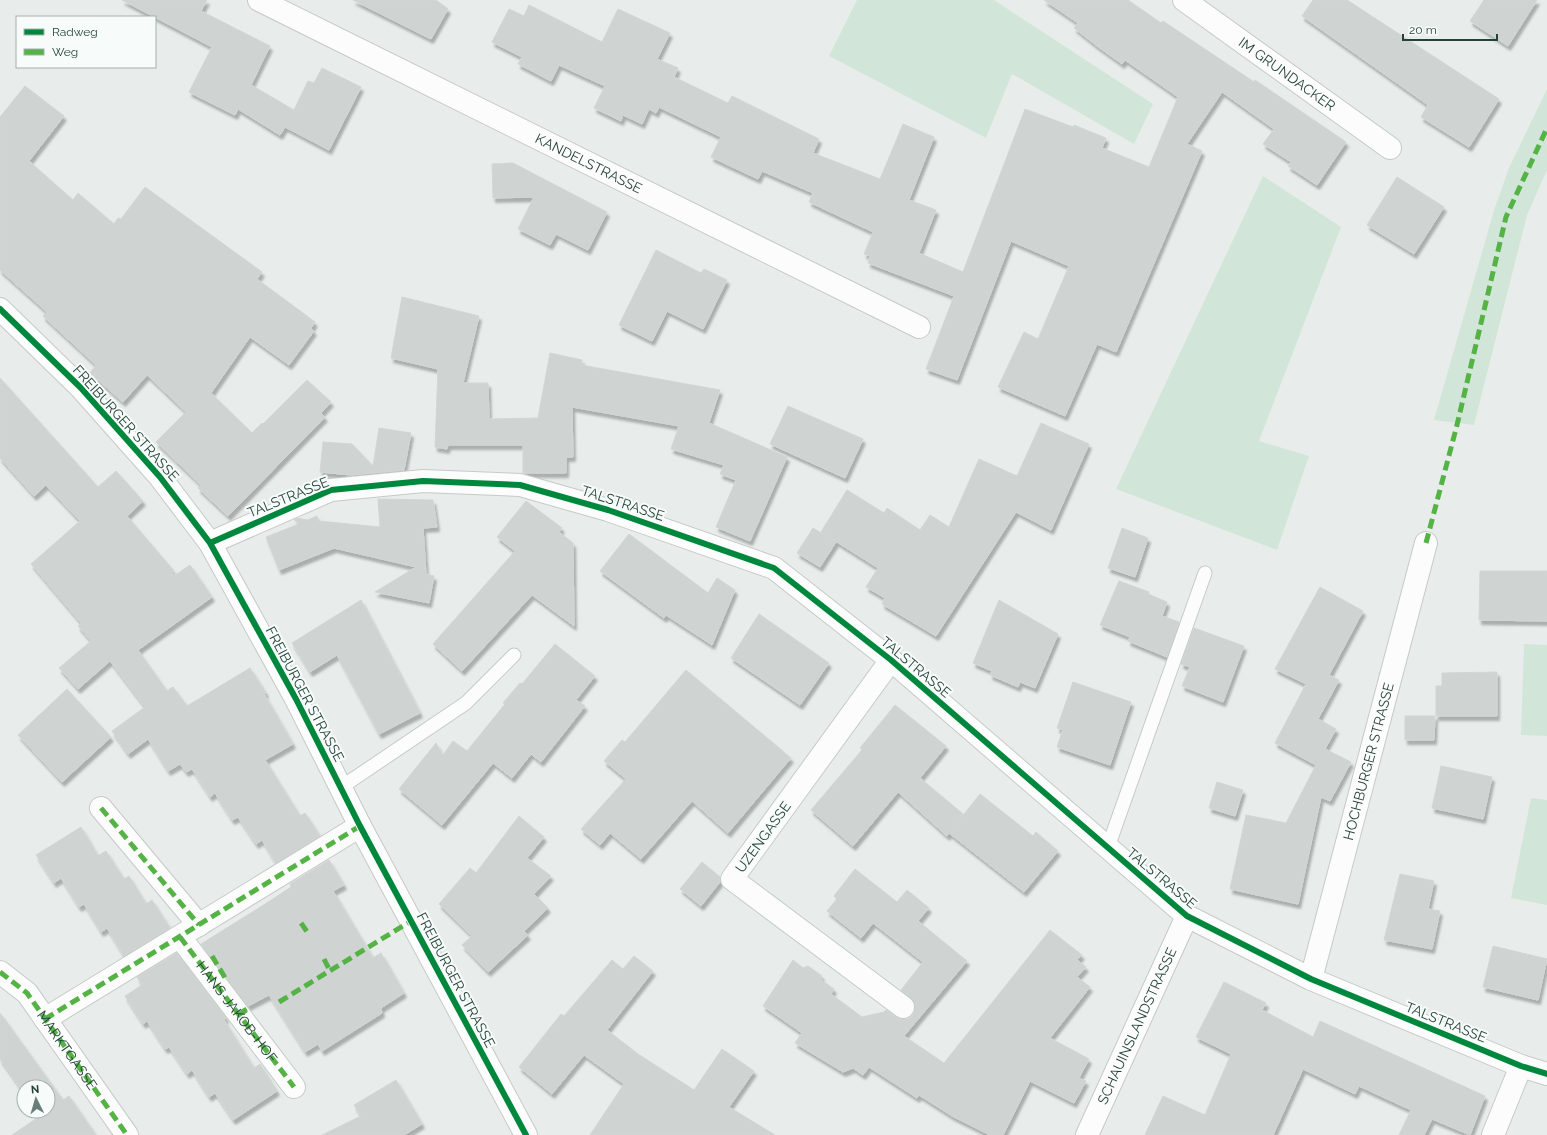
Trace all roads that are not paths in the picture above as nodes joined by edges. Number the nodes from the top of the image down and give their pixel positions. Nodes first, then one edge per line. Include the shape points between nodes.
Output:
1 (259, 0) edge
2 (1184, 0) edge
3 (1390, 148) dead end
4 (0, 309) edge
5 (919, 327) dead end
6 (210, 543) junction
7 (1426, 543) dead end
8 (1205, 573) dead end
9 (514, 655) dead end
10 (891, 660) junction
11 (340, 788) junction
12 (101, 808) dead end
13 (360, 826) junction
14 (1108, 847) junction
15 (1187, 916) junction
16 (199, 924) junction
17 (180, 937) junction
18 (0, 972) edge
19 (1311, 979) junction
20 (903, 1007) dead end
21 (46, 1019) junction
22 (1521, 1066) junction
23 (1547, 1074) edge
24 (294, 1087) dead end
25 (127, 1135) edge
26 (526, 1135) edge
27 (1087, 1135) edge
28 (1493, 1135) edge

1 - 5 street, KANDELSTRASSE
2 - 3 street, IM GRUNDACKER
4 - 6 street, FREIBURGER STRASSE via 81,388 160,477
6 - 10 street, TALSTRASSE via 332,490 423,481 520,485 608,510 774,568
6 - 11 street, FREIBURGER STRASSE via 296,699
7 - 19 street, HOCHBURGER STRASSE
8 - 14 lane
9 - 11 lane via 466,703
10 - 14 street, TALSTRASSE
10 - 20 street, UZENGASSE via 732,880
11 - 13 street, FREIBURGER STRASSE
12 - 16 street
13 - 16 street
13 - 26 street, FREIBURGER STRASSE
14 - 15 street, TALSTRASSE
15 - 19 street, TALSTRASSE
15 - 27 street, SCHAUINSLANDSTRASSE
16 - 17 street
17 - 21 street
17 - 24 street, HANS-JAKOB-HOF
18 - 21 street, MARKTGASSE via 27,993
19 - 22 street, TALSTRASSE
21 - 25 street, MARKTGASSE
22 - 23 street, TALSTRASSE
22 - 28 street

